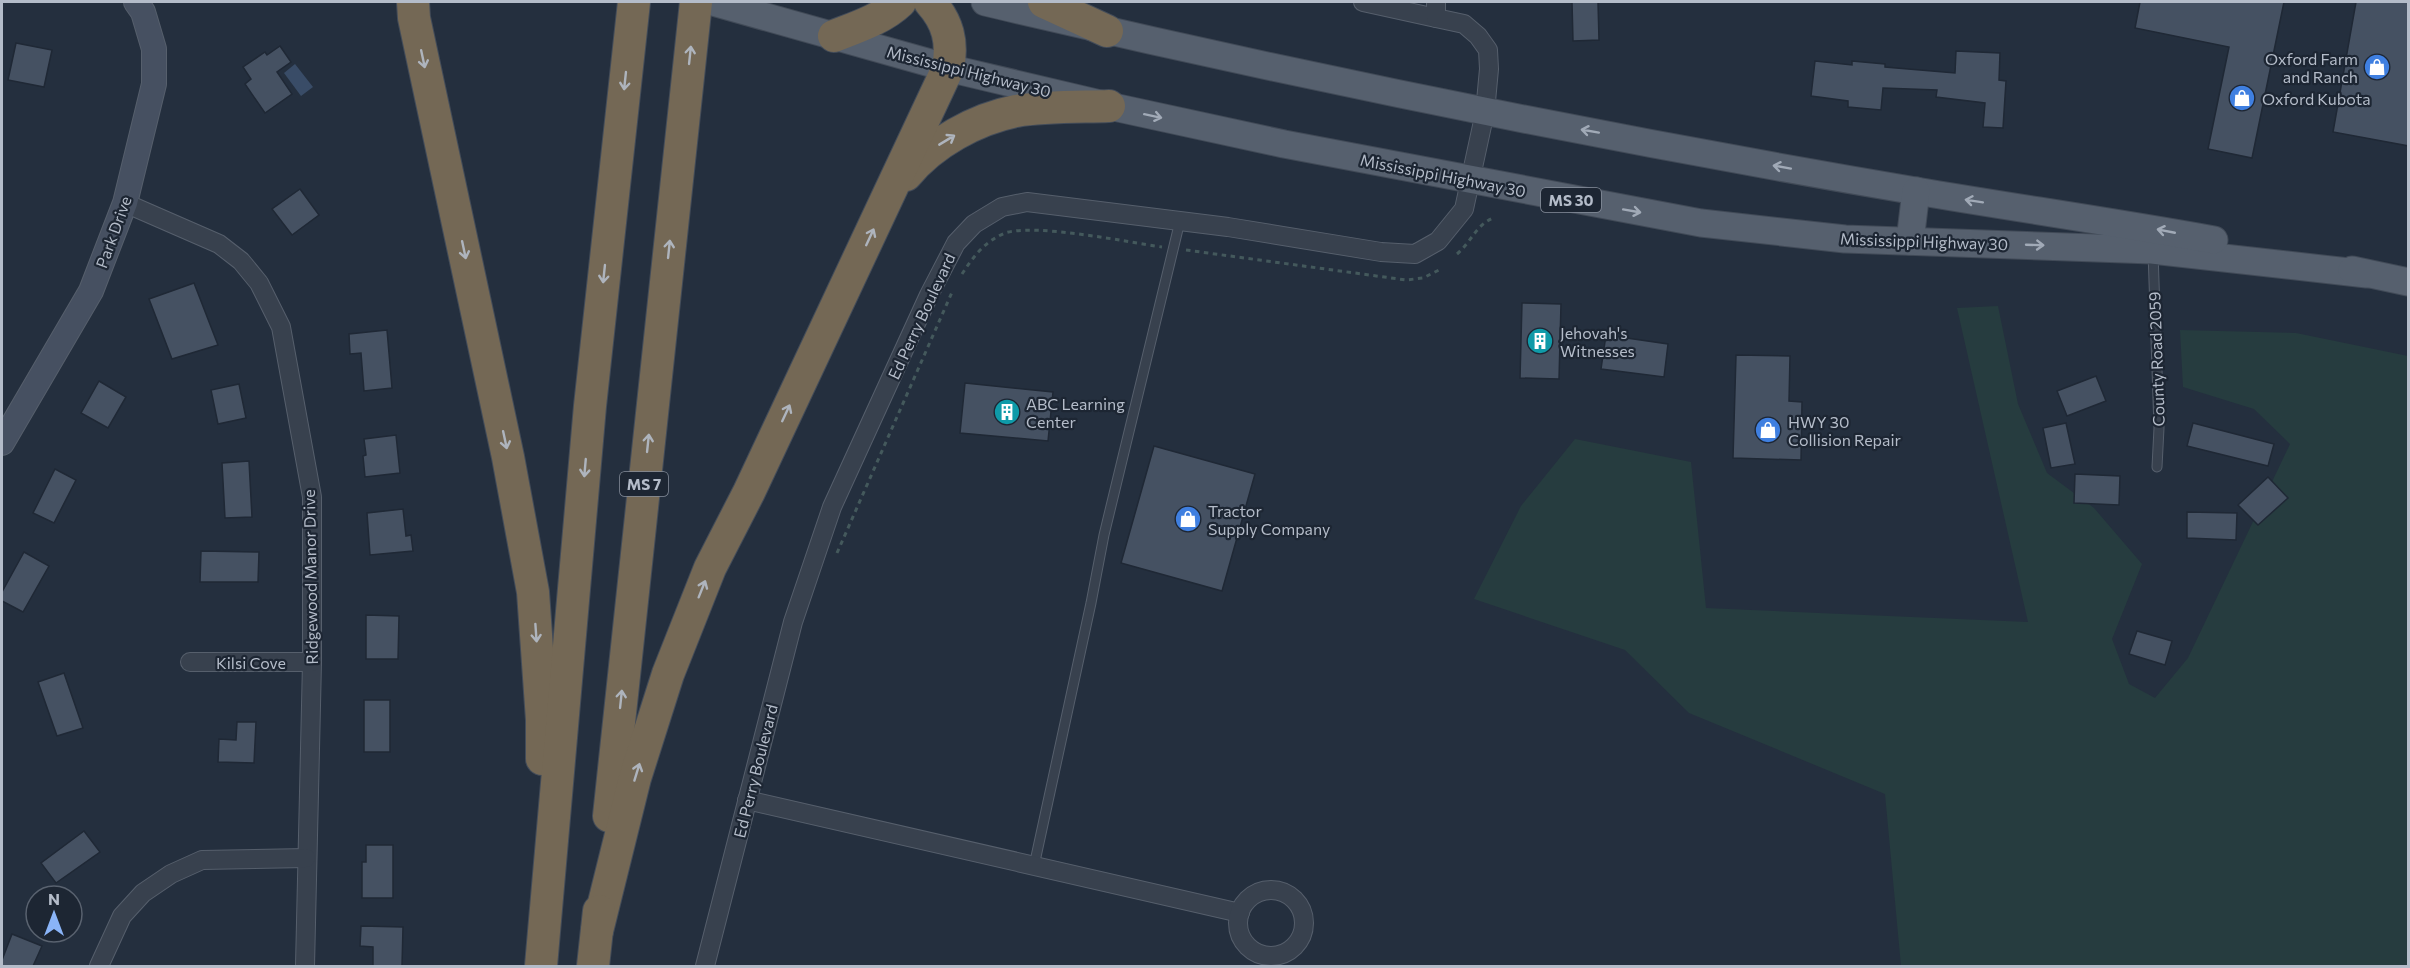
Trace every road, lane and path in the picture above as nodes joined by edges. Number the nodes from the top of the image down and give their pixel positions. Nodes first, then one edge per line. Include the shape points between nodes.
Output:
1 (136, 2) edge
2 (633, 2) edge
3 (696, 2) edge
4 (713, 2) edge
5 (900, 2) edge
6 (930, 2) edge
7 (985, 2) edge
8 (1044, 2) edge
9 (1362, 2) edge
10 (410, 7) edge
11 (1436, 10) edge
12 (1107, 31) junction
13 (834, 36) junction
14 (948, 68) junction
15 (1109, 106) junction
16 (1485, 112) junction
17 (1472, 182) junction
18 (1916, 191) junction
19 (890, 194) junction
20 (125, 203) junction
21 (1493, 218) dead end
22 (1180, 221) junction
23 (1910, 241) junction
24 (2152, 250) junction
25 (1457, 254) dead end
26 (2367, 274) junction
27 (2409, 282) edge
28 (928, 351) dead end
29 (2, 443) edge
30 (2157, 467) dead end
31 (837, 554) dead end
32 (190, 662) dead end
33 (312, 662) junction
34 (747, 800) junction
35 (306, 858) junction
36 (1034, 866) junction
37 (1240, 912) junction
38 (597, 931) junction
39 (542, 957) edge
40 (1270, 961) edge
41 (99, 966) edge
42 (305, 966) edge
43 (593, 966) edge
44 (705, 966) edge

1 - 20 street, Park Drive via 154,49 154,84
2 -> 39 highway via 590,406
38 -> 3 highway, MS 7
4 - 13 main road, Mississippi Highway 30 / MS 30
5 - 13 highway via 892,10
6 - 14 highway via 949,33
7 - 12 main road, Mississippi Highway 30 / MS 30
8 - 12 highway
9 - 11 street, Ed Perry Boulevard
10 -> 39 highway via 508,457 533,592 542,720
11 - 16 street, Ed Perry Boulevard via 1464,24 1488,50
12 - 16 main road, Mississippi Highway 30 / MS 30
13 - 14 main road, Mississippi Highway 30 / MS 30
14 - 15 main road, Mississippi Highway 30 / MS 30
14 - 19 highway
15 -> 17 main road, Mississippi Highway 30 / MS 30
19 -> 15 highway via 918,160 946,139 979,124 1017,111
16 - 17 street, Ed Perry Boulevard
18 -> 16 main road, Mississippi Highway 30 / MS 30
17 - 22 street, Ed Perry Boulevard via 1464,209 1438,241 1415,254
17 -> 23 main road, Mississippi Highway 30 / MS 30 via 1701,223 1845,239
18 - 23 main road
26 -> 18 main road, Mississippi Highway 30 / MS 30 via 2129,224
38 -> 19 highway via 635,778 668,674 697,600
20 - 29 street, Park Drive via 91,291
20 - 33 street, Ridgewood Manor Drive via 219,243 259,283 281,327 312,496
21 - 25 path via 1481,223
22 - 34 street, Ed Perry Boulevard via 1027,202 1002,207 974,224 956,243 832,507 793,622
22 - 36 lane via 1104,535
23 -> 24 main road, Mississippi Highway 30 / MS 30
24 - 26 main road, Mississippi Highway 30 / MS 30
24 - 30 lane, County Road 2059
26 - 27 main road, Mississippi Highway 30 / MS 30
28 - 31 path
32 - 33 street, Kilsi Cove
33 - 35 street, Ridgewood Manor Drive
34 - 36 street
34 - 44 street, Ed Perry Boulevard
35 - 41 street via 202,860 171,874 143,893 122,916
35 - 42 street, Ridgewood Manor Drive
36 - 37 street
37 - 40 street via 1238,923 1244,942
37 - 40 street via 1254,895 1265,891 1277,891 1296,902 1302,912 1303,934 1290,950
38 - 43 highway, MS 7

